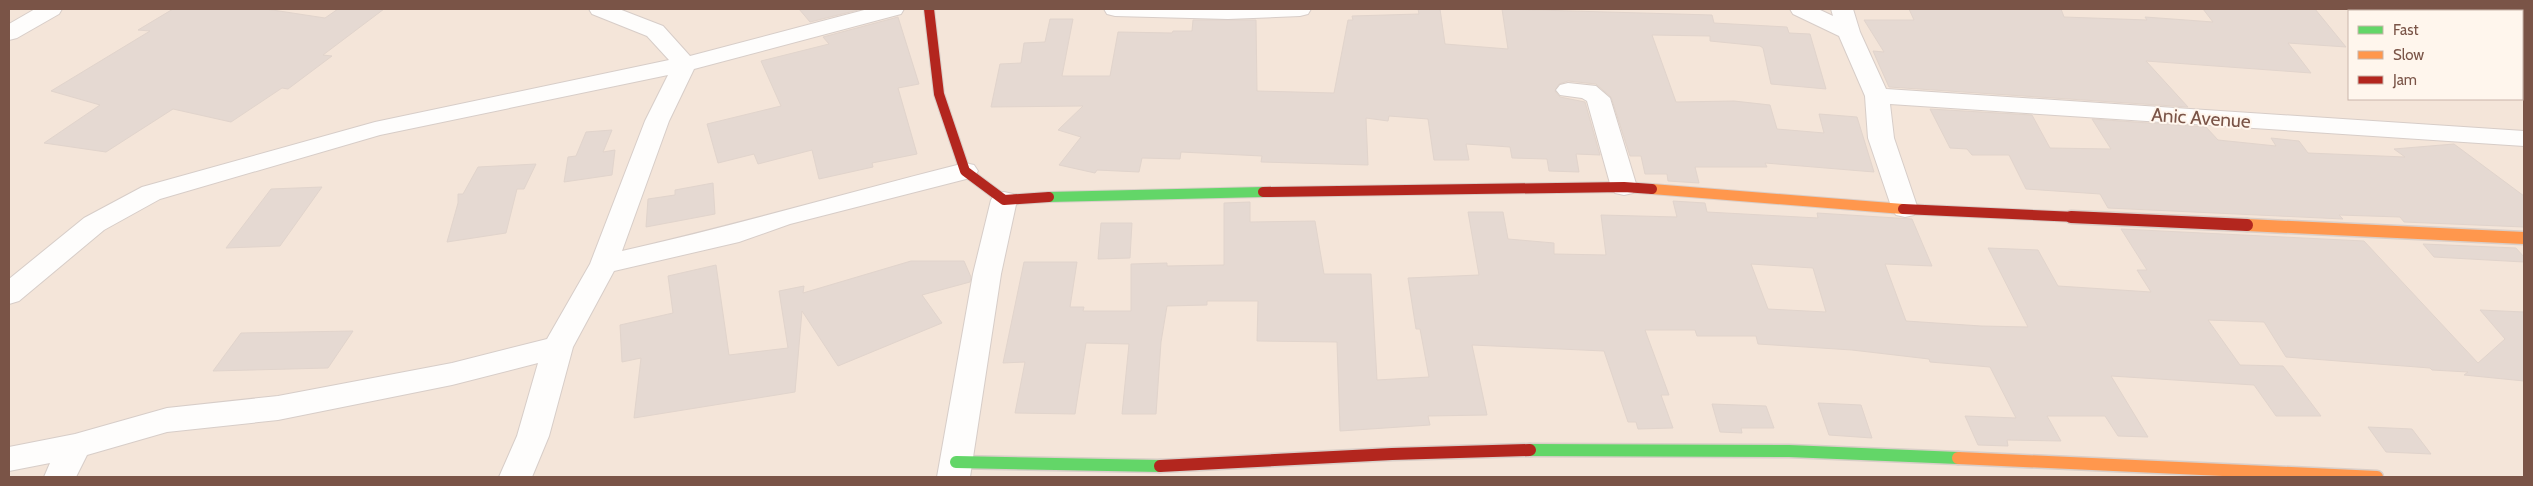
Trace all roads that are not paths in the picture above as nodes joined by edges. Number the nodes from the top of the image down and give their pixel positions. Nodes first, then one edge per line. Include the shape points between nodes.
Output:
1 (51, 9) edge
2 (600, 9) edge
3 (893, 9) edge
4 (930, 9) edge
5 (1115, 9) edge
6 (1300, 9) edge
7 (1801, 9) edge
8 (1842, 9) edge
9 (9, 32) edge
10 (1849, 32) junction
11 (685, 64) junction
12 (1568, 90) dead end
13 (1877, 96) junction
14 (2524, 139) edge
15 (965, 171) junction
16 (1624, 187) junction
17 (1004, 200) junction
18 (1905, 209) junction
19 (2524, 238) edge
20 (604, 264) junction
21 (9, 294) edge
22 (558, 347) junction
23 (75, 446) junction
24 (9, 459) edge
25 (955, 470) edge
26 (60, 477) edge
27 (516, 477) edge
28 (2377, 477) edge

1 - 9 street
2 - 11 street via 655,31
3 - 11 street
4 - 15 street via 939,94
5 - 6 street via 1228,12
7 - 10 street
8 - 10 street
10 - 13 street
11 - 20 street via 657,121
11 - 21 street via 375,129 151,193 94,224
12 - 16 street via 1588,91 1598,98
13 - 14 street, Anic Avenue
13 - 18 street via 1881,138
15 - 17 street
15 - 20 street via 781,218 738,233
16 - 17 street via 1082,195
16 - 18 street
17 - 25 street via 987,274
18 - 19 street
20 - 22 street
22 - 23 street via 452,374 278,408 167,420
22 - 27 street via 532,436
23 - 24 street
23 - 26 street
25 - 28 street via 1304,460 1446,450 1789,451

